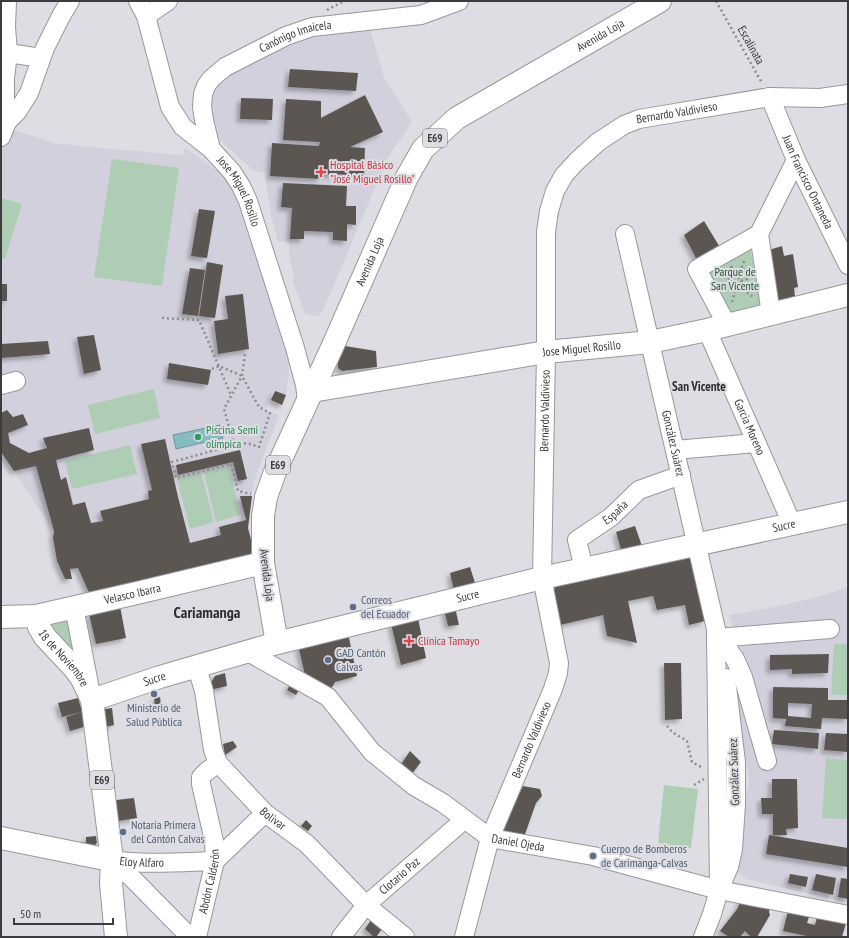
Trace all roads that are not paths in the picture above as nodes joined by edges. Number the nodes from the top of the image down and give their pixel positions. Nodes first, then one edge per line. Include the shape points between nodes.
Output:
1 (6, 1) edge
2 (70, 1) edge
3 (168, 1) edge
4 (459, 1) edge
5 (660, 1) edge
6 (142, 9) edge
7 (8, 53) junction
8 (41, 58) junction
9 (848, 94) edge
10 (770, 97) junction
11 (4, 129) edge
12 (211, 150) junction
13 (796, 160) junction
14 (232, 172) junction
15 (625, 234) dead end
16 (759, 234) junction
17 (848, 265) edge
18 (848, 295) edge
19 (771, 314) junction
20 (722, 320) junction
21 (650, 342) junction
22 (546, 352) junction
23 (313, 389) junction
24 (756, 443) junction
25 (675, 450) junction
26 (681, 475) junction
27 (848, 512) edge
28 (792, 524) junction
29 (697, 545) junction
30 (264, 563) junction
31 (584, 569) junction
32 (542, 578) junction
33 (74, 607) junction
34 (36, 616) junction
35 (1, 617) edge
36 (830, 629) dead end
37 (716, 641) junction
38 (277, 643) junction
39 (248, 652) junction
40 (197, 667) junction
41 (92, 700) junction
42 (767, 761) dead end
43 (218, 763) junction
44 (265, 813) junction
45 (464, 820) junction
46 (1, 838) edge
47 (490, 838) junction
48 (112, 860) junction
49 (215, 861) junction
50 (146, 862) junction
51 (136, 882) junction
52 (719, 890) junction
53 (366, 905) junction
54 (848, 915) edge
55 (116, 937) edge
56 (190, 937) edge
57 (197, 937) edge
58 (341, 937) edge
59 (405, 937) edge
60 (464, 937) edge
61 (703, 937) edge

1 - 7 street
2 - 8 street
3 - 6 street
4 - 12 street, Canónigo Imaicela via 421,15 312,27 286,36 225,67 211,79 203,94 202,107
5 - 23 main road, Avenida Loja / E69 via 458,118 423,149 407,177
6 - 12 street, Jose Miguel Rosillo via 170,107 183,127
7 - 8 street
7 - 11 street
8 - 11 street via 28,93
9 - 10 street, Bernardo Valdivieso via 820,98
10 - 13 street, Juan Francisco Ontaneda
10 - 22 street, Bernardo Valdivieso via 639,119 624,125 598,142 564,175 553,198 546,232
12 - 14 street, Jose Miguel Rosillo
13 - 16 street
13 - 17 street, Juan Francisco Ontaneda
14 - 23 street, Jose Miguel Rosillo via 248,202 305,385
14 - 23 street via 250,186 258,198 302,330 310,358
15 - 21 street, González Suárez
16 - 19 street
16 - 20 street, Garcia Moreno via 697,269
18 - 19 main road, Jose Miguel Rosillo
19 - 20 main road, Jose Miguel Rosillo
20 - 21 main road, Jose Miguel Rosillo
20 - 24 street, Garcia Moreno
21 - 22 main road, Jose Miguel Rosillo
21 - 25 street, González Suárez
22 - 23 main road, Jose Miguel Rosillo
22 - 32 street, Bernardo Valdivieso
23 - 30 main road, Avenida Loja / E69 via 266,497 263,516
24 - 25 street
24 - 28 street, Garcia Moreno
25 - 26 street, González Suárez
26 - 29 street, González Suárez
26 - 31 street, España via 638,490 611,517 576,540
27 - 28 main road, Sucre
28 - 29 main road, Sucre
29 - 31 main road, Sucre
29 - 37 street, González Suárez
30 - 33 main road, Velasco Ibarra
30 - 38 main road, Avenida Loja / E69
31 - 32 main road, Sucre
32 - 38 main road, Sucre
32 - 47 street, Bernardo Valdivieso via 559,663 558,673
33 - 34 main road, Velasco Ibarra
33 - 41 street, 18 de Noviembre
34 - 35 main road, Velasco Ibarra
34 - 41 main road, 18 de Noviembre via 45,637 75,669
36 - 37 street
37 - 42 street via 728,649 735,659
37 - 52 street, González Suárez via 727,680 736,762 733,849 729,867
38 - 39 main road, Sucre
39 - 40 main road, Sucre
39 - 45 street, Daniel Ojeda via 328,697 372,752 414,786 443,803
40 - 41 main road, Sucre
40 - 43 street, Bolivar via 204,691 213,750
41 - 48 main road, 18 de Noviembre / E69
43 - 44 street, Bolivar
43 - 49 street, Abdón Calderón via 206,772 201,784 214,841
44 - 49 street
44 - 53 street, Bolivar via 307,844
45 - 47 street, Daniel Ojeda
45 - 53 street, Clotario Paz
46 - 48 main road, Eloy Alfaro
47 - 52 street, Daniel Ojeda via 593,856
47 - 60 street, Bernardo Valdivieso
48 - 50 street, Eloy Alfaro
48 - 51 street
48 - 55 main road, 18 de Noviembre via 111,883
49 - 50 street, Eloy Alfaro
49 - 57 street, Abdón Calderón
50 - 51 street via 136,869
51 - 56 street
52 - 54 street, Daniel Ojeda
52 - 61 street, González Suárez
53 - 58 street, Clotario Paz
53 - 59 street, Bolivar

